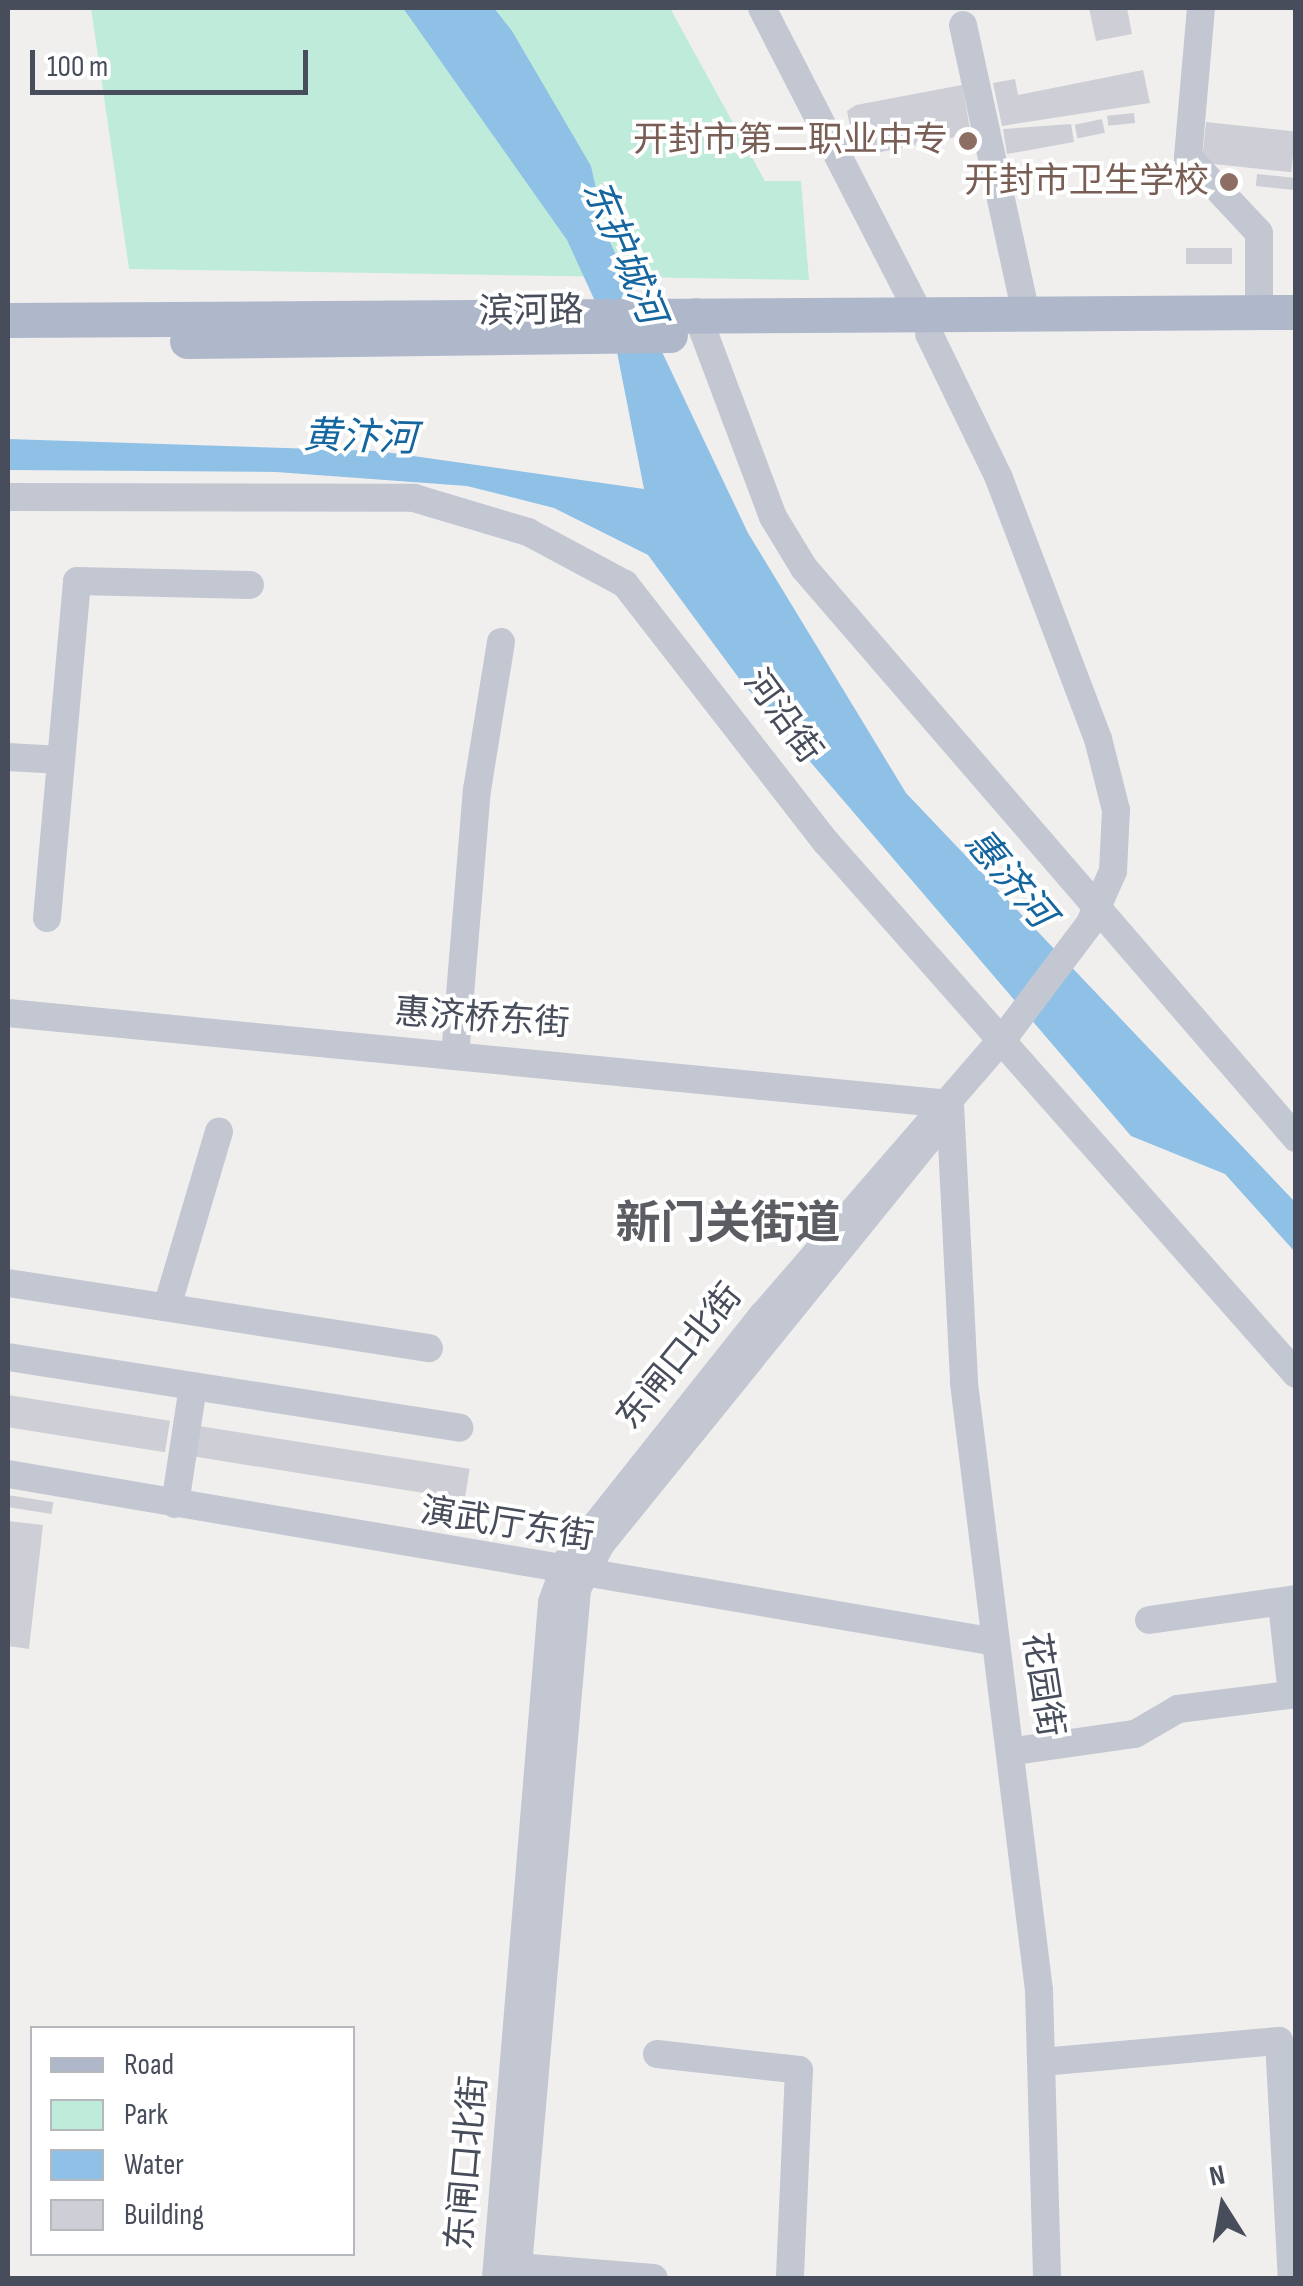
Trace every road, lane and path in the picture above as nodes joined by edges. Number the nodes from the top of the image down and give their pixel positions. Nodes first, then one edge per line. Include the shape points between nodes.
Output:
1 (762, 8) edge
2 (1200, 8) edge
3 (963, 25) dead end
4 (1296, 312) edge
5 (1026, 313) junction
6 (1259, 313) junction
7 (8, 320) edge
8 (592, 323) junction
9 (682, 323) junction
10 (924, 323) junction
11 (1296, 335) edge
12 (8, 344) edge
13 (8, 496) edge
14 (250, 585) dead end
15 (501, 642) dead end
16 (8, 757) edge
17 (61, 760) junction
18 (1096, 912) junction
19 (47, 918) dead end
20 (8, 1013) edge
21 (1004, 1038) junction
22 (455, 1056) junction
23 (950, 1104) junction
24 (220, 1132) dead end
25 (1296, 1138) edge
26 (8, 1282) edge
27 (167, 1308) junction
28 (430, 1348) dead end
29 (8, 1357) edge
30 (1296, 1374) edge
31 (193, 1386) junction
32 (459, 1428) dead end
33 (8, 1474) edge
34 (174, 1504) junction
35 (573, 1574) junction
36 (1289, 1602) edge
37 (1149, 1620) dead end
38 (996, 1642) junction
39 (1294, 1694) edge
40 (1015, 1751) junction
41 (657, 2054) dead end
42 (1042, 2062) junction
43 (1290, 2125) edge
44 (510, 2275) edge
45 (654, 2278) edge
46 (790, 2278) edge
47 (1047, 2278) edge
48 (1292, 2278) edge

1 - 10 street, 东闸口北街
2 - 6 street via 1188,158 1260,233
3 - 5 street
4 - 6 main road, 滨河路
5 - 6 main road, 滨河路
5 - 10 main road, 滨河路
7 - 8 main road, 滨河路
8 - 9 main road, 滨河路
8 - 12 main road, 滨河路
9 - 10 main road, 滨河路
9 - 18 street via 773,518 804,568
10 - 11 main road, 滨河路
10 - 18 street, 东闸口北街 via 1000,478 1098,740 1118,828
13 - 21 street, 河沿街 via 414,498 467,508 578,553 625,584 666,628 826,842
14 - 17 street via 77,581
15 - 22 street via 477,790
16 - 17 street
17 - 19 street
18 - 21 street, 东闸口北街
18 - 25 street
20 - 22 street, 惠济桥东街
21 - 23 street, 东闸口北街
21 - 30 street, 河沿街
22 - 23 street, 惠济桥东街
23 - 35 street, 东闸口北街 via 907,1176
23 - 38 street, 花园街 via 964,1383
24 - 27 street
26 - 27 street
27 - 28 street
29 - 31 street
31 - 32 street
31 - 34 street
33 - 34 street, 演武厅东街
34 - 35 street, 演武厅东街
35 - 38 street, 演武厅东街
35 - 44 street, 东闸口北街
36 - 37 street
36 - 39 street
38 - 40 street, 花园街
39 - 40 street via 1178,1709 1135,1734
40 - 42 street, 花园街
41 - 46 street via 799,2070
42 - 43 street via 1279,2041
42 - 47 street, 花园街
43 - 48 street
44 - 45 street

